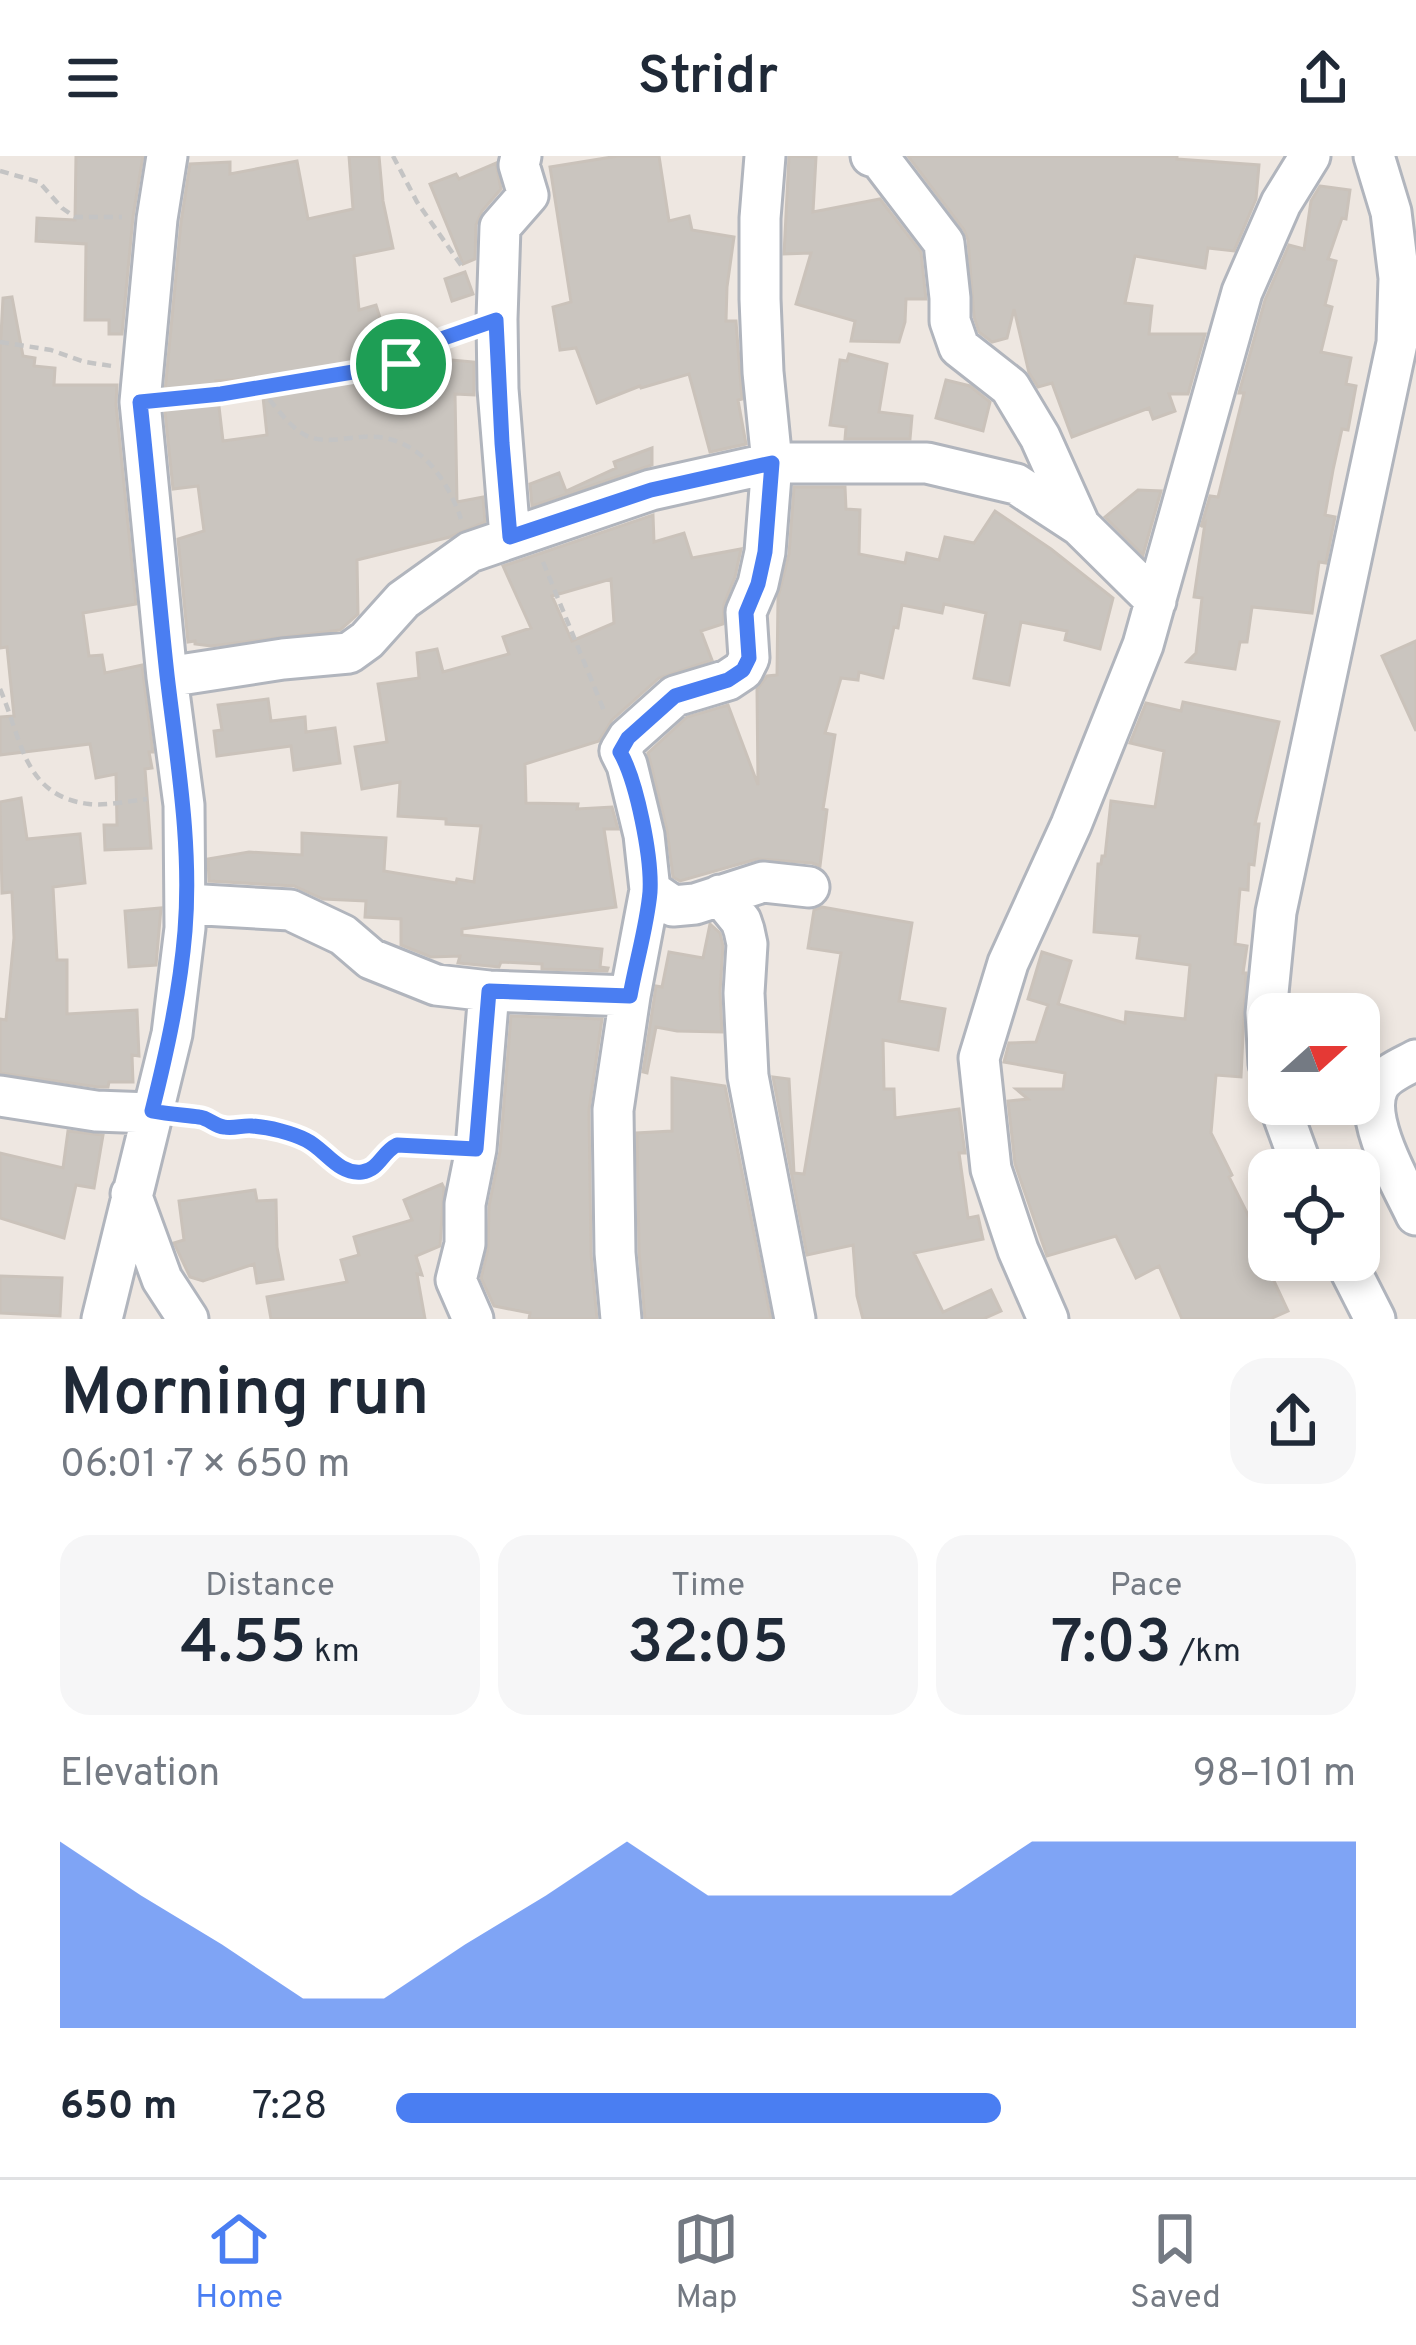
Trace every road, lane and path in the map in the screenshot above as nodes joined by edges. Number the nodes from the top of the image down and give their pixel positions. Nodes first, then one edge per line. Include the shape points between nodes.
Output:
1 (166, 156) edge
2 (393, 156) edge
3 (520, 156) edge
4 (765, 156) edge
5 (1310, 156) edge
6 (1374, 156) edge
7 (878, 157) edge
8 (0, 171) edge
9 (157, 219) junction
10 (497, 306) junction
11 (0, 342) edge
12 (141, 386) junction
13 (260, 388) junction
14 (772, 463) junction
15 (1080, 526) junction
16 (520, 534) junction
17 (470, 552) junction
18 (1156, 601) junction
19 (167, 677) junction
20 (0, 689) edge
21 (620, 752) junction
22 (182, 794) junction
23 (809, 887) dead end
24 (650, 890) junction
25 (720, 895) junction
26 (186, 904) junction
27 (489, 991) junction
28 (1268, 993) edge
29 (630, 996) junction
30 (1416, 1060) edge
31 (0, 1096) edge
32 (152, 1112) junction
33 (476, 1149) junction
34 (131, 1194) junction
35 (1416, 1215) edge
36 (1356, 1281) edge
37 (102, 1319) edge
38 (188, 1319) edge
39 (472, 1319) edge
40 (621, 1319) edge
41 (795, 1319) edge
42 (1048, 1319) edge
43 (1375, 1319) edge

1 - 9 street
2 - 10 path via 463,268
3 - 10 street via 528,195 500,227
4 - 14 street via 760,299
5 - 18 street via 1242,292
6 - 28 street via 1391,212 1397,343 1276,912
7 - 15 street via 944,243 958,347 1010,387
8 - 9 path via 39,182 75,217
9 - 12 street
10 - 13 path via 401,364
10 - 16 street via 500,425
11 - 12 path via 51,350
12 - 13 path
12 - 19 street
13 - 17 path via 303,435 403,441 452,494
14 - 15 street via 944,466 1016,484
14 - 16 street via 651,490
14 - 21 street via 743,670 675,696
15 - 18 street
16 - 17 street
16 - 21 path
17 - 19 street via 350,653
18 - 42 street via 1008,963 979,1058 991,1169
19 - 22 street
20 - 22 path via 26,760 62,797 92,804
21 - 24 street
22 - 26 street
23 - 25 street via 764,882
24 - 25 street via 673,906
24 - 29 street
25 - 41 street via 747,944 748,1076
26 - 27 street via 290,910 436,985
26 - 32 street via 172,1034
27 - 29 street
27 - 33 street
29 - 40 street via 613,1110
30 - 35 street via 1378,1087 1374,1108
31 - 32 street
32 - 33 path via 301,1138 354,1172 374,1168 397,1145
32 - 34 street
33 - 39 street via 456,1280
34 - 37 street
34 - 38 street via 162,1279
36 - 43 street

